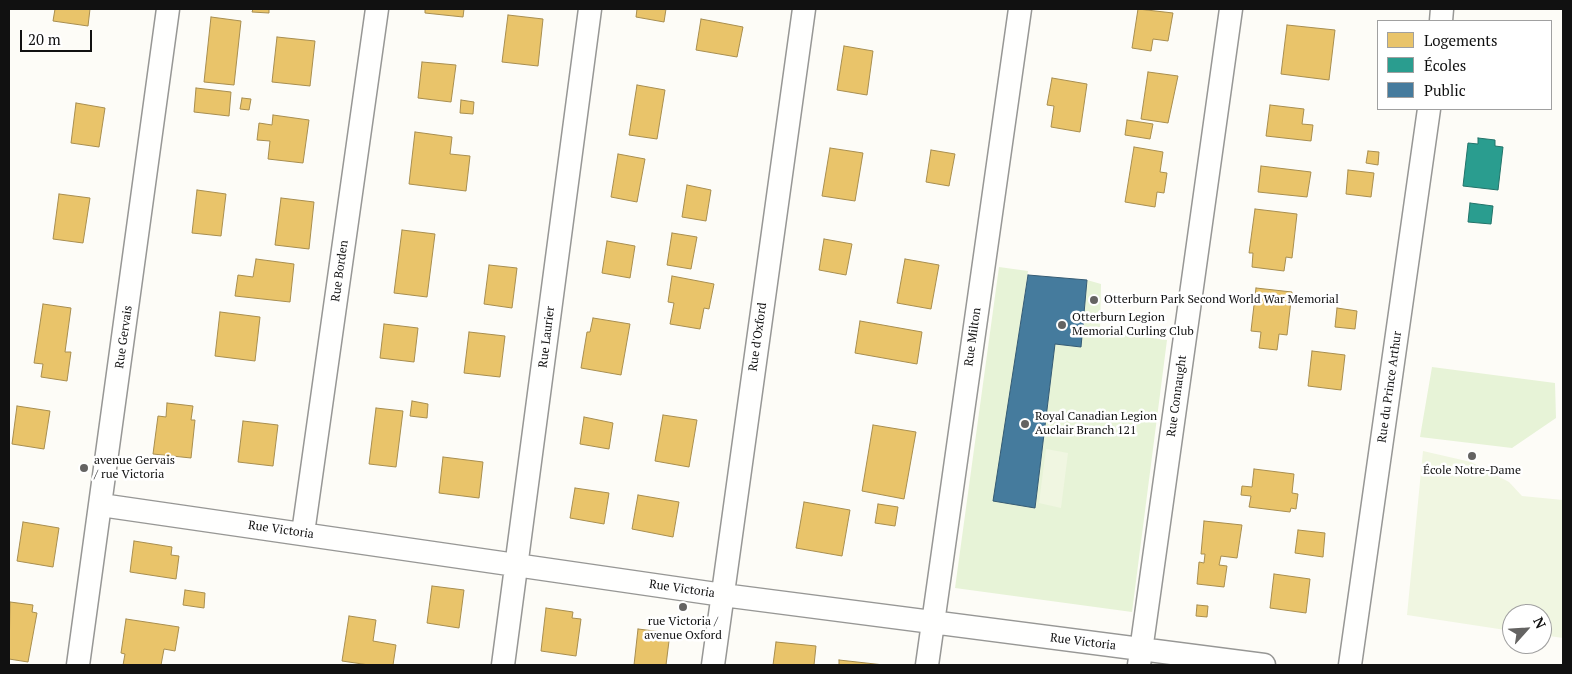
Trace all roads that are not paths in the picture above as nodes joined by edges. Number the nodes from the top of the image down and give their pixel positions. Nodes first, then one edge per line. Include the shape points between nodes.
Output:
1 (168, 9) edge
2 (377, 9) edge
3 (590, 9) edge
4 (804, 9) edge
5 (1020, 9) edge
6 (1231, 9) edge
7 (1429, 110) edge
8 (101, 505) junction
9 (303, 533) junction
10 (517, 566) junction
11 (723, 595) junction
12 (934, 622) junction
13 (1140, 657) edge
14 (78, 665) edge
15 (503, 665) edge
16 (713, 665) edge
17 (928, 665) edge
18 (1264, 665) edge
19 (1350, 665) edge

1 - 8 street, Rue Gervais
2 - 9 street, Rue Borden
3 - 10 street, Rue Laurier
4 - 11 street, Rue d'Oxford
5 - 12 street, Rue Milton
6 - 13 street, Rue Connaught
7 - 19 street, Rue du Prince Arthur
8 - 9 street, Rue Victoria
8 - 14 street, Rue Gervais
9 - 10 street, Rue Victoria
10 - 11 street, Rue Victoria
10 - 15 street, Rue Laurier
11 - 12 street, Rue Victoria
11 - 16 street, Rue d'Oxford
12 - 13 street, Rue Victoria
12 - 17 street, Rue Milton
13 - 18 street, Rue Victoria

